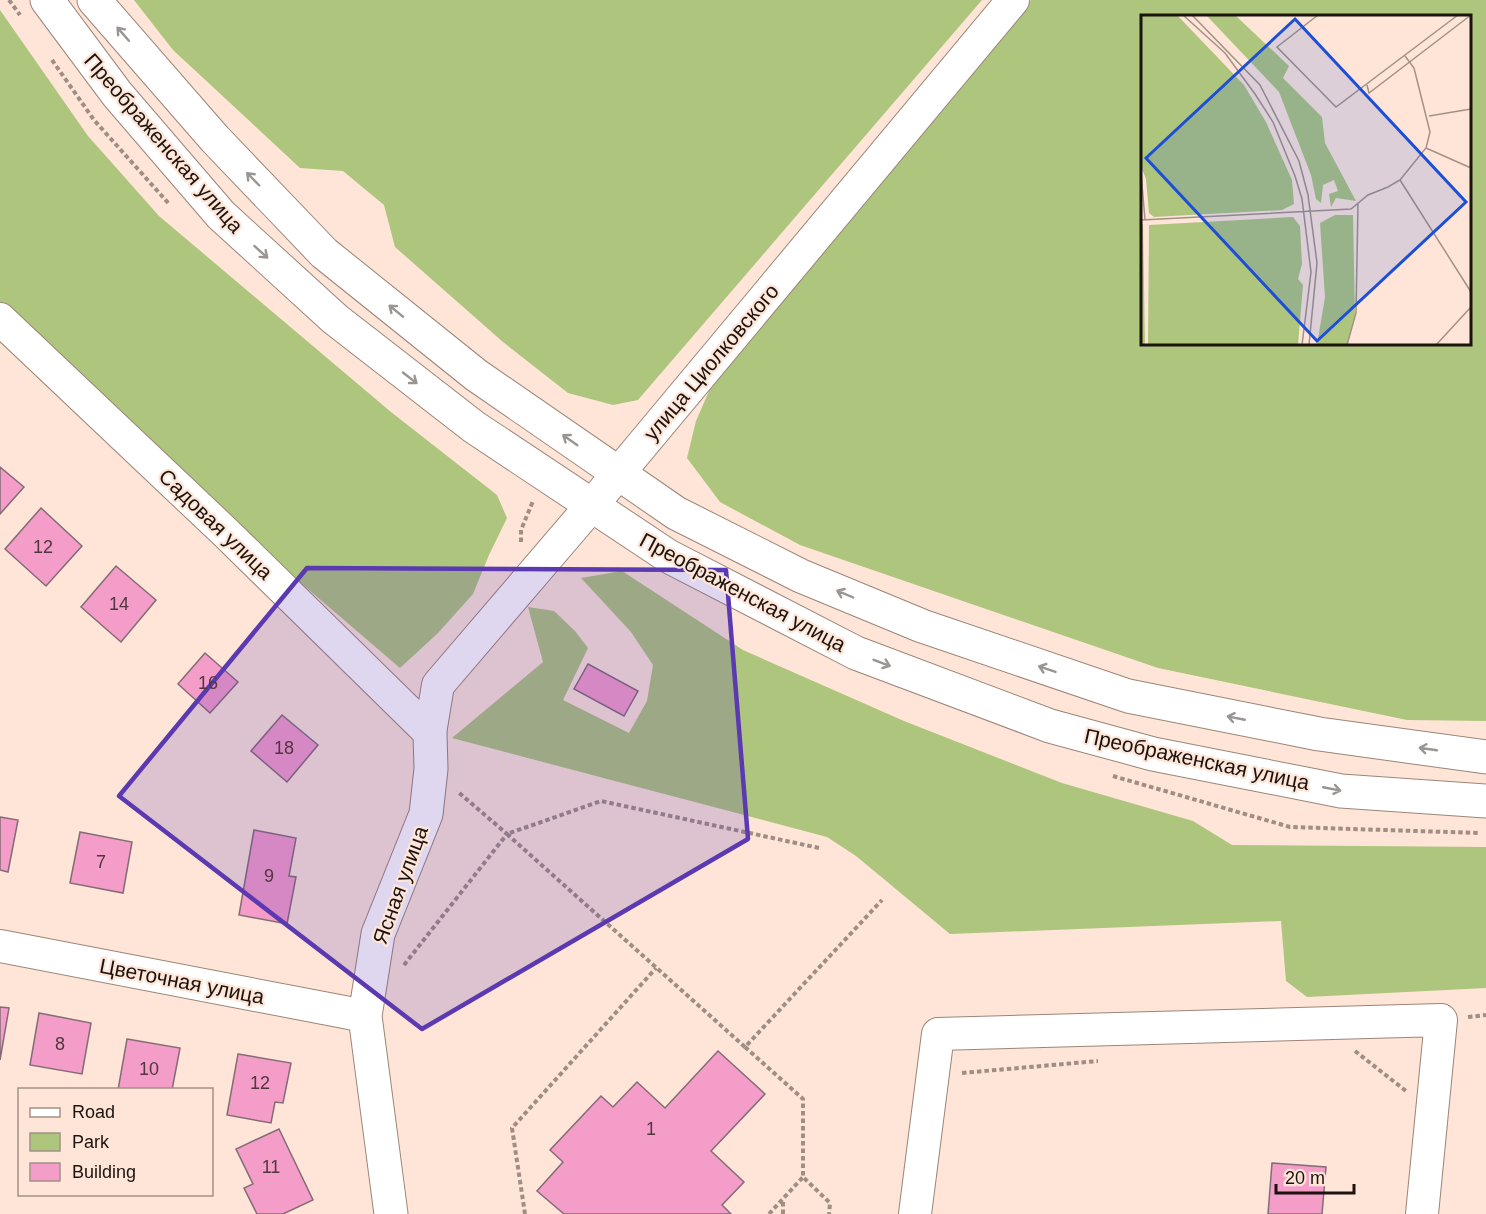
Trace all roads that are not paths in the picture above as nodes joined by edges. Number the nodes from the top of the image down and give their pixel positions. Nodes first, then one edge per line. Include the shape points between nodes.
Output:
1 (47, 0) edge
2 (94, 0) edge
3 (1013, 0) edge
4 (0, 319) edge
5 (618, 473) junction
6 (592, 505) junction
7 (430, 733) junction
8 (1486, 757) edge
9 (1486, 801) edge
10 (0, 946) edge
11 (365, 1016) junction
12 (391, 1214) edge
13 (915, 1214) edge
14 (1422, 1214) edge

1 -> 6 main road, Преображенская улица via 117,94 220,215 335,319 474,427
5 -> 2 main road, Преображенская улица via 477,375 324,254 215,139
3 - 5 street, улица Циолковского
4 - 7 street, Садовая улица via 226,532
5 - 6 street, улица Циолковского
8 -> 5 main road, Преображенская улица via 1320,734 1128,696 922,626 801,576 676,513
6 - 7 street, улица Циолковского via 438,686
6 -> 9 main road, Преображенская улица via 668,556 856,653 1050,726 1153,754 1341,790
7 - 11 main road, Ясная улица via 426,814 378,934
10 - 11 street, Цветочная улица
11 - 12 main road, Ясная улица
13 - 14 street via 938,1034 1441,1020

